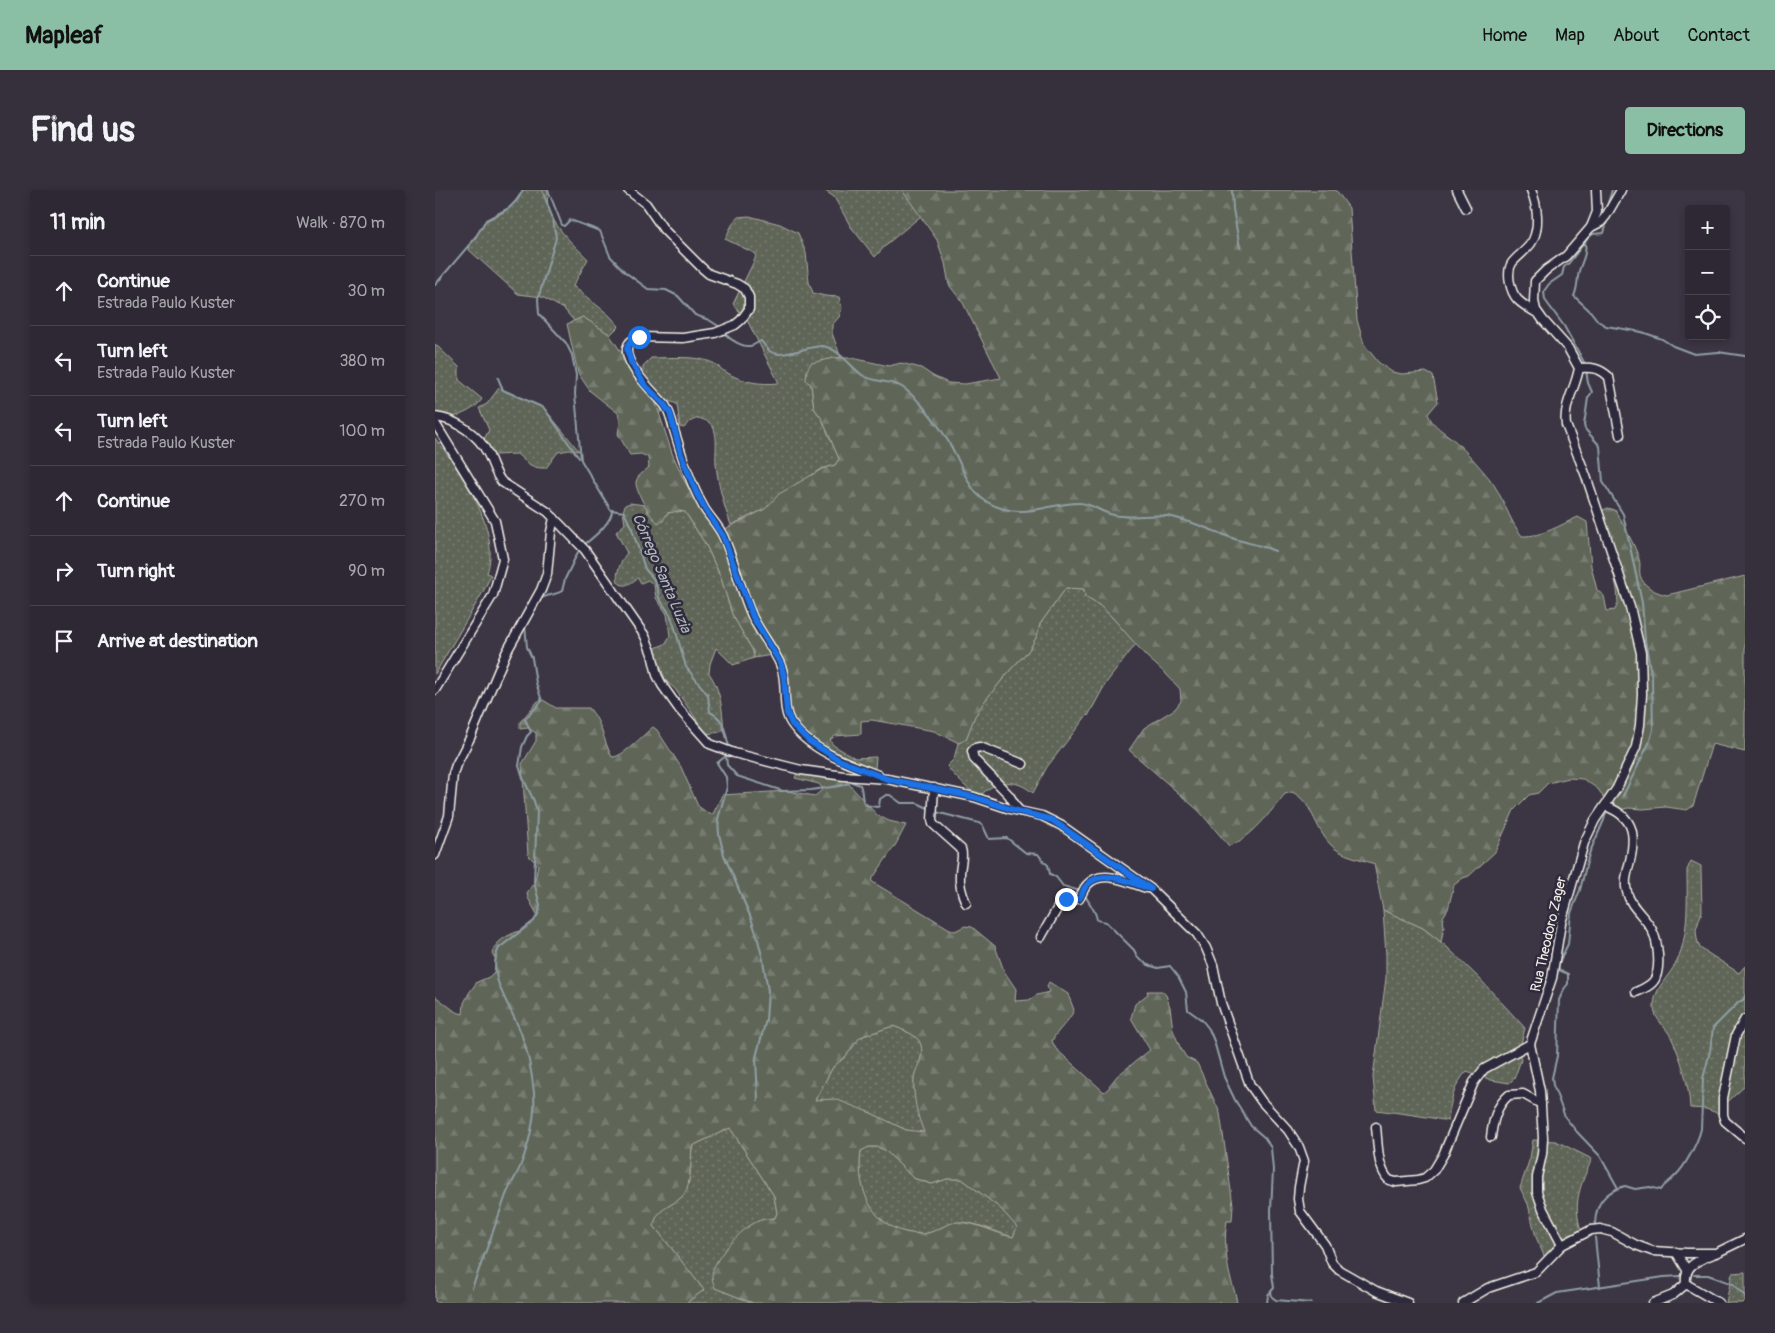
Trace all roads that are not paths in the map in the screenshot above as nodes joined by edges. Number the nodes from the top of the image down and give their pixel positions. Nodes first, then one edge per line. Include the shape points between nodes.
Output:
1 (628, 190) edge
2 (1457, 190) edge
3 (1531, 190) edge
4 (1596, 190) edge
5 (1621, 190) edge
6 (1466, 208) dead end
7 (1591, 227) junction
8 (1538, 314) junction
9 (1579, 368) junction
10 (435, 417) edge
11 (435, 423) edge
12 (1619, 435) dead end
13 (554, 518) junction
14 (435, 690) edge
15 (1023, 764) dead end
16 (887, 779) junction
17 (934, 788) junction
18 (1605, 806) junction
19 (1019, 811) junction
20 (435, 855) edge
21 (1151, 889) junction
22 (965, 903) dead end
23 (1041, 937) dead end
24 (1636, 992) dead end
25 (1745, 1019) edge
26 (1530, 1044) junction
27 (1541, 1104) junction
28 (1376, 1127) dead end
29 (1491, 1137) dead end
30 (1745, 1138) edge
31 (1745, 1239) edge
32 (1562, 1245) junction
33 (1676, 1252) junction
34 (1716, 1253) junction
35 (1687, 1270) junction
36 (1686, 1284) junction
37 (1408, 1303) edge
38 (1463, 1303) edge
39 (1653, 1303) edge
40 (1719, 1303) edge

1 - 16 street via 646,204 664,230 702,268 709,274 737,284 749,297 749,309 735,325 701,335 633,339 627,349 628,355 644,384 670,413 696,492 723,536 753,617 781,664 787,713 792,724 809,741 839,760
2 - 6 street
3 - 8 street via 1536,233 1530,245 1511,264 1509,272 1516,299
4 - 7 street via 1597,212
5 - 7 street via 1606,216
7 - 8 street via 1566,256 1535,281 1534,300
8 - 9 street via 1569,348
9 - 12 street via 1595,368 1609,377
9 - 18 street, Rua Theodoro Zager via 1567,405 1566,425 1595,500 1630,607 1641,653 1640,725 1635,747 1617,788
10 - 13 street via 457,423 480,441 502,482
11 - 14 street via 495,521 503,559 493,595
13 - 16 street via 593,560 638,624 648,642 662,685 711,744 801,770
13 - 20 street via 547,574 506,654 456,765 449,816
15 - 19 street via 980,747 972,751 974,759 1009,795
16 - 17 street
17 - 19 street
17 - 22 street via 933,824 963,853 959,872
18 - 24 street via 1631,825 1632,855 1626,891 1653,931 1655,942 1655,979
18 - 26 street, Rua Theodoro Zager via 1584,842 1565,905 1552,978
19 - 21 street via 1052,820
21 - 23 street via 1110,877 1092,881 1079,899 1061,902
21 - 37 street via 1197,934 1206,948 1221,1003 1250,1085 1299,1147 1304,1161 1298,1199 1300,1211 1325,1245 1332,1263 1376,1291
25 - 30 street via 1737,1035 1723,1098 1725,1121
26 - 27 street, Rua Theodoro Zager
26 - 28 street via 1484,1070 1474,1082 1440,1160 1425,1178 1405,1181 1386,1177
27 - 29 street via 1523,1094 1509,1095 1497,1108
27 - 32 street, Rua Theodoro Zager via 1543,1146 1537,1192
31 - 34 street
32 - 33 street via 1591,1230 1600,1229 1652,1251
32 - 38 street via 1536,1272 1488,1288
33 - 34 street
33 - 35 street
34 - 35 street
35 - 36 street
36 - 39 street via 1673,1295
36 - 40 street

